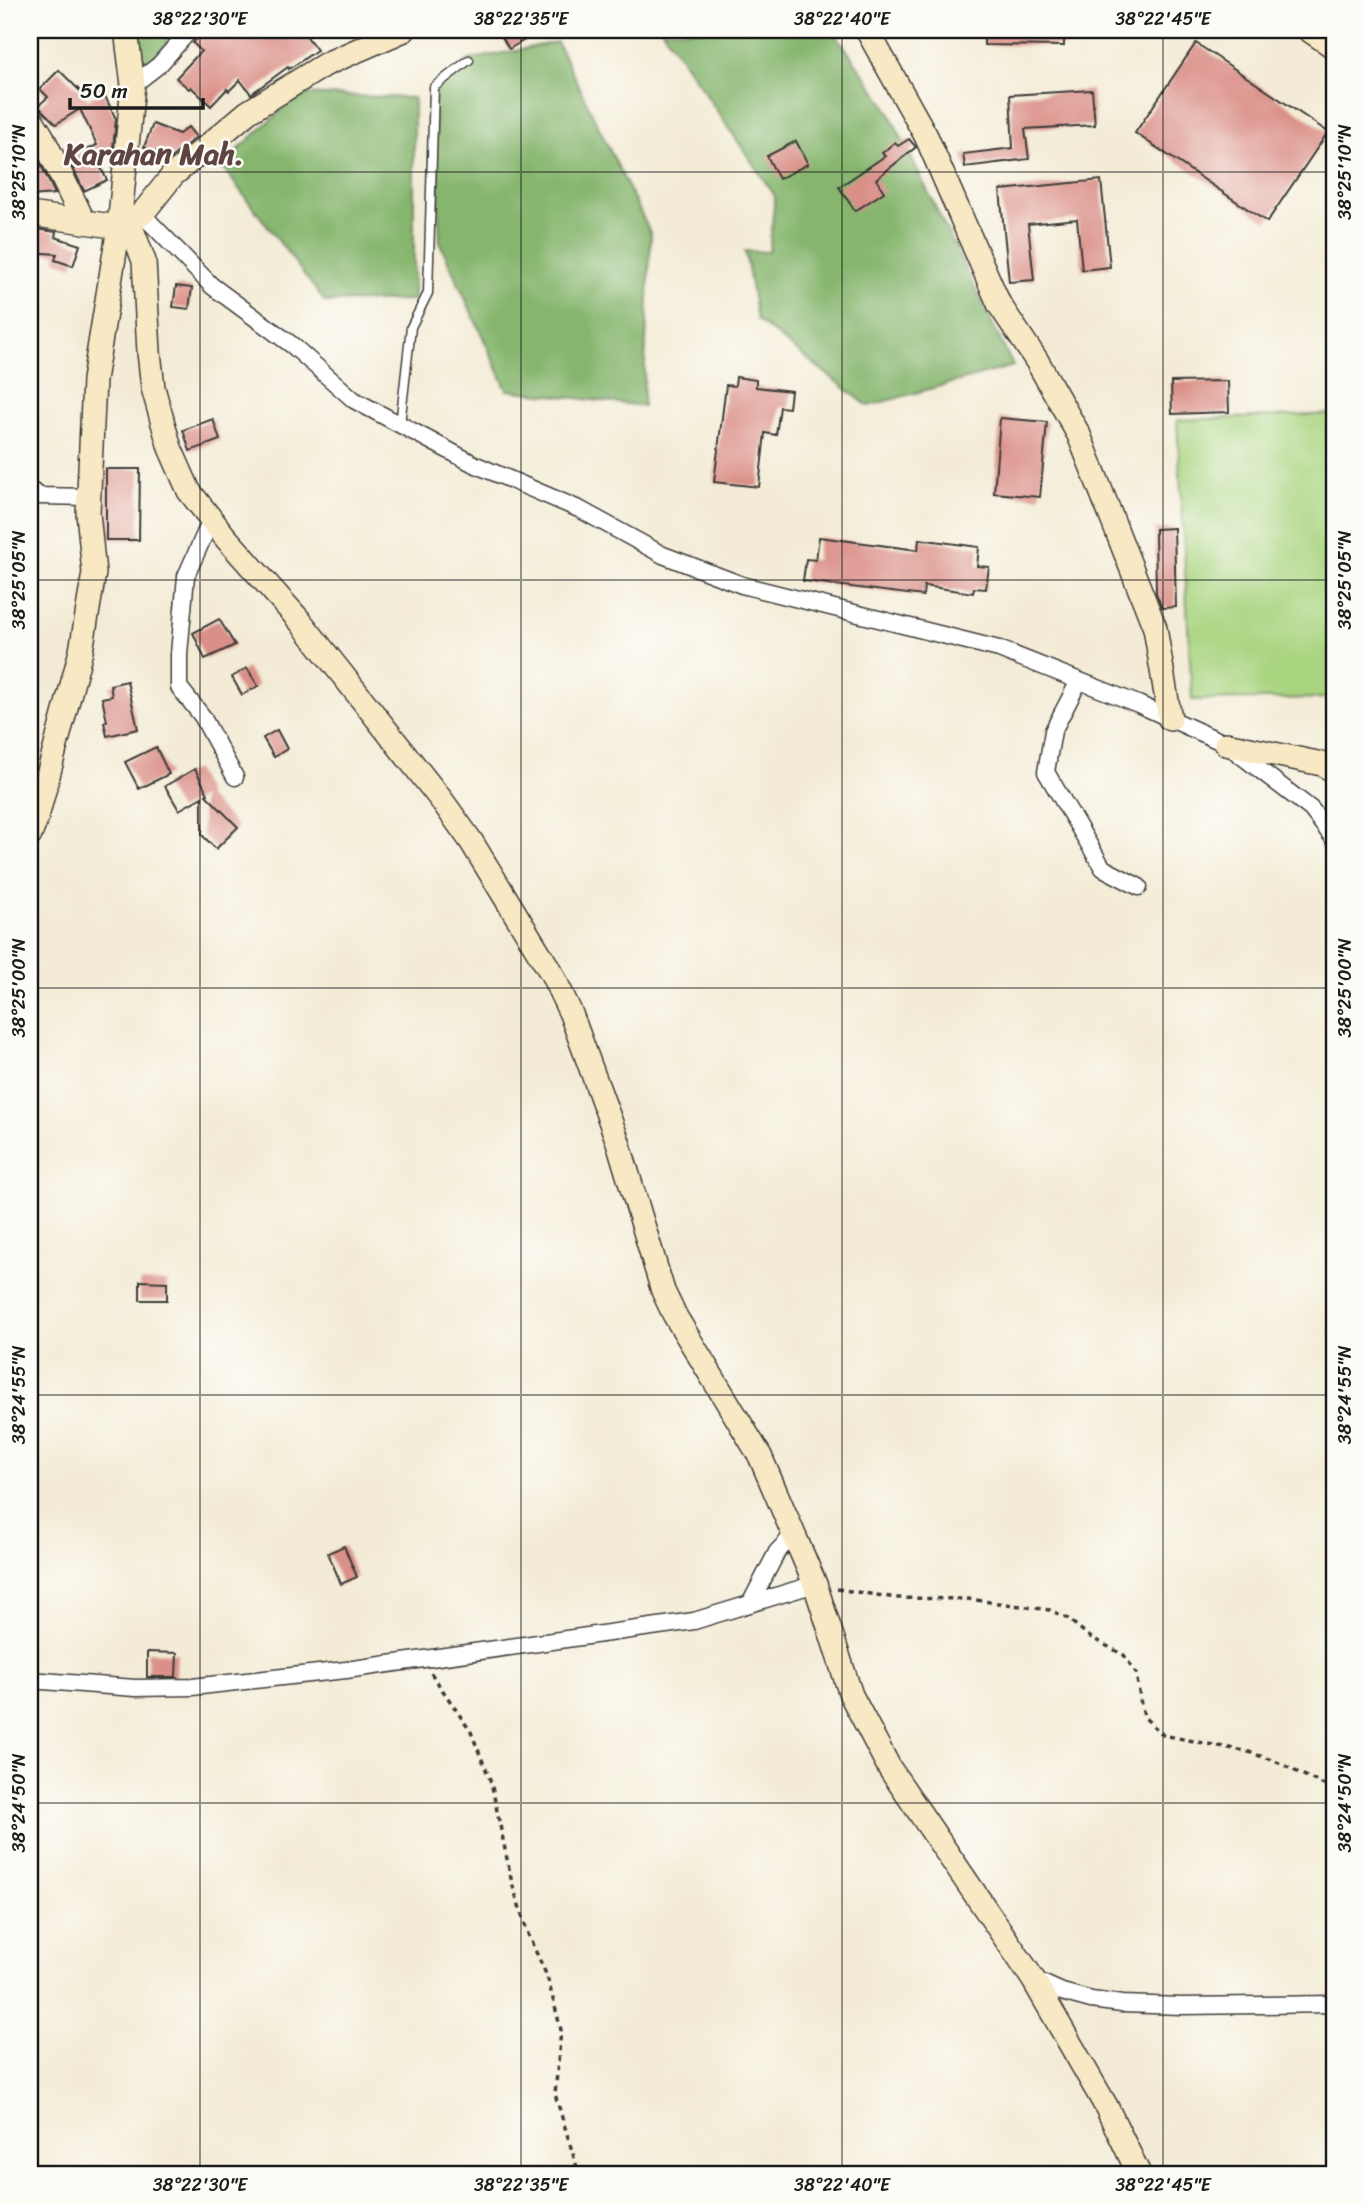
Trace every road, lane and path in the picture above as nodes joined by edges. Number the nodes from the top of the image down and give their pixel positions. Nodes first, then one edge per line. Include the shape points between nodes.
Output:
1 (126, 30) edge
2 (190, 30) edge
3 (404, 30) edge
4 (867, 30) edge
5 (1309, 30) edge
6 (1334, 47) edge
7 (469, 60) dead end
8 (133, 85) junction
9 (30, 117) edge
10 (30, 214) edge
11 (130, 221) junction
12 (84, 222) junction
13 (400, 425) junction
14 (30, 490) edge
15 (89, 497) junction
16 (211, 520) junction
17 (1079, 681) junction
18 (1170, 719) junction
19 (1226, 744) junction
20 (1334, 771) edge
21 (234, 776) dead end
22 (30, 835) edge
23 (1334, 839) edge
24 (1139, 887) dead end
25 (794, 1534) junction
26 (815, 1584) junction
27 (750, 1604) junction
28 (422, 1660) junction
29 (30, 1680) edge
30 (1334, 1790) edge
31 (1032, 1979) junction
32 (1334, 2004) edge
33 (579, 2174) edge
34 (1139, 2174) edge

1 - 8 street
2 - 8 street via 159,65
3 - 11 street via 326,64 248,112 173,175
4 - 18 street via 926,136 999,304 1079,435 1155,628
5 - 6 street
7 - 13 lane via 434,87 428,293 411,327
8 - 11 street
9 - 12 street
10 - 12 street
11 - 12 street
11 - 13 street via 292,345 354,400
11 - 15 street via 94,380
11 - 16 street via 144,261 149,352 160,418 190,491
13 - 17 street via 474,464 582,510 663,555 731,581 999,649
14 - 15 street via 40,496
15 - 22 street via 94,573 81,652
16 - 21 street via 186,576 179,687 202,716
16 - 25 street via 300,621 443,802 552,974 618,1142 663,1291 760,1456
17 - 18 street
17 - 24 street via 1053,731 1046,772 1103,867
18 - 19 street
19 - 20 street via 1322,764
19 - 23 street via 1311,809
25 - 26 street
25 - 27 street via 777,1552
26 - 27 street
26 - 30 path via 896,1598 968,1599 1050,1610 1124,1655 1136,1674 1145,1718 1163,1735 1249,1752
26 - 31 street via 851,1695 890,1769
27 - 28 street via 694,1621
28 - 29 street via 192,1687
28 - 33 path via 471,1732 491,1782 512,1883 547,1976 561,2031 555,2094
31 - 32 street via 1062,1992 1122,2004
31 - 34 street via 1106,2106

